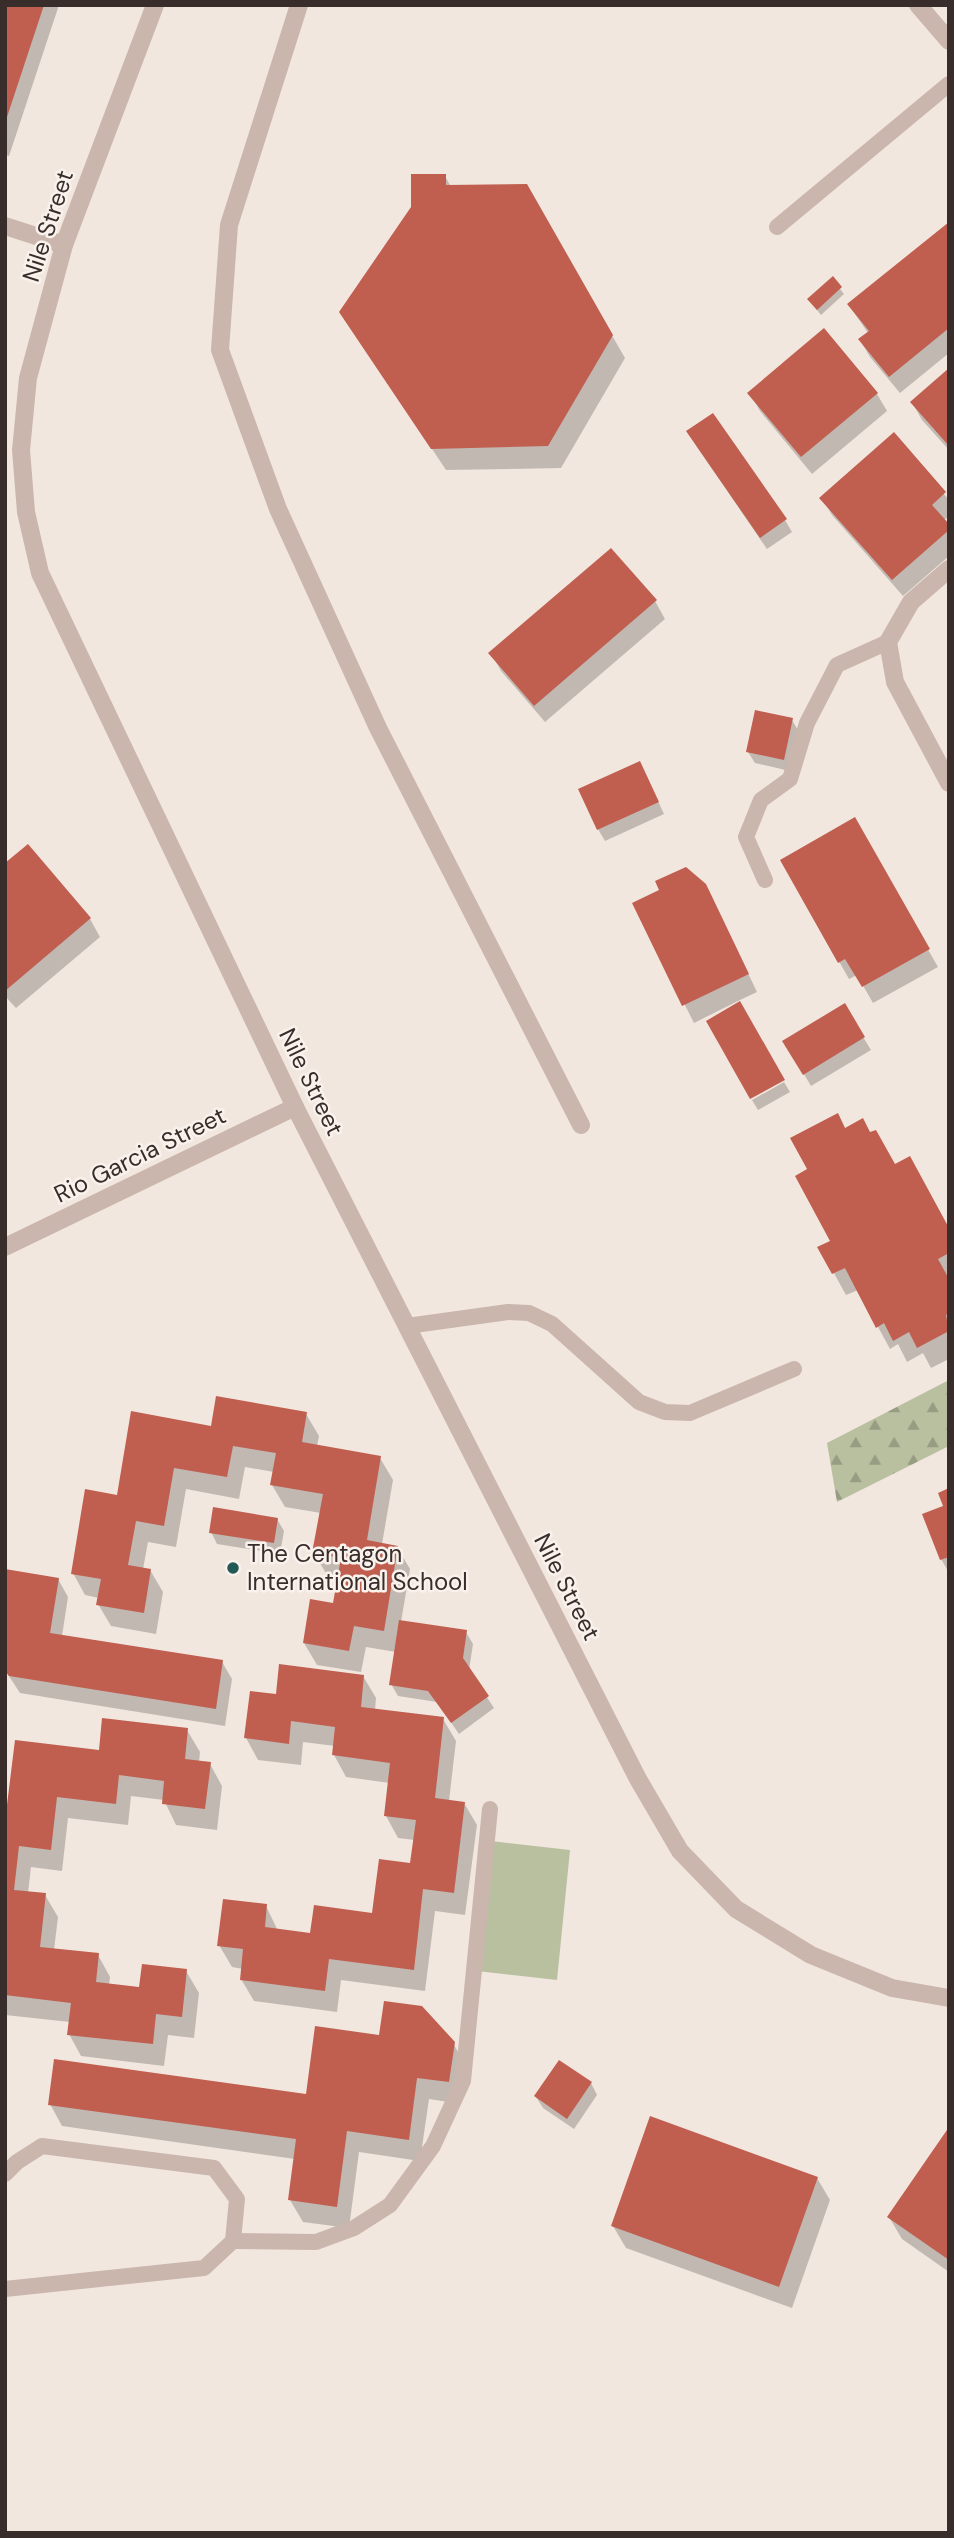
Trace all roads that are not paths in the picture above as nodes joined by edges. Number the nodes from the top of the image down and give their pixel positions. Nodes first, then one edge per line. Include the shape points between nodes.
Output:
1 (155, 5) edge
2 (299, 5) edge
3 (918, 5) edge
4 (949, 41) edge
5 (949, 84) edge
6 (5, 226) edge
7 (777, 227) dead end
8 (64, 244) junction
9 (949, 569) edge
10 (888, 642) junction
11 (949, 783) edge
12 (765, 880) dead end
13 (295, 1107) junction
14 (580, 1125) dead end
15 (5, 1247) edge
16 (407, 1326) junction
17 (794, 1369) dead end
18 (490, 1809) dead end
19 (949, 1997) edge
20 (5, 2174) edge
21 (233, 2241) junction
22 (5, 2289) edge

1 - 8 street, Nile Street
2 - 14 street via 229,225 220,350 278,509 378,728
3 - 4 street
5 - 7 lane
6 - 8 street
8 - 13 street, Nile Street via 28,378 21,450 26,512 40,573
9 - 10 street via 911,602
10 - 11 street via 895,682
10 - 12 lane via 837,665 807,723 790,779 761,800 746,837
13 - 15 street, Rio Garcia Street
13 - 16 street, Nile Street
16 - 17 lane via 530,1313 552,1324 639,1402 665,1412 690,1412
16 - 19 street, Nile Street via 638,1779 680,1851 736,1909 811,1955 892,1988
18 - 21 lane via 463,2081 433,2146 390,2205 354,2228 316,2242
20 - 21 lane via 42,2146 214,2168 237,2199
21 - 22 lane via 204,2268

